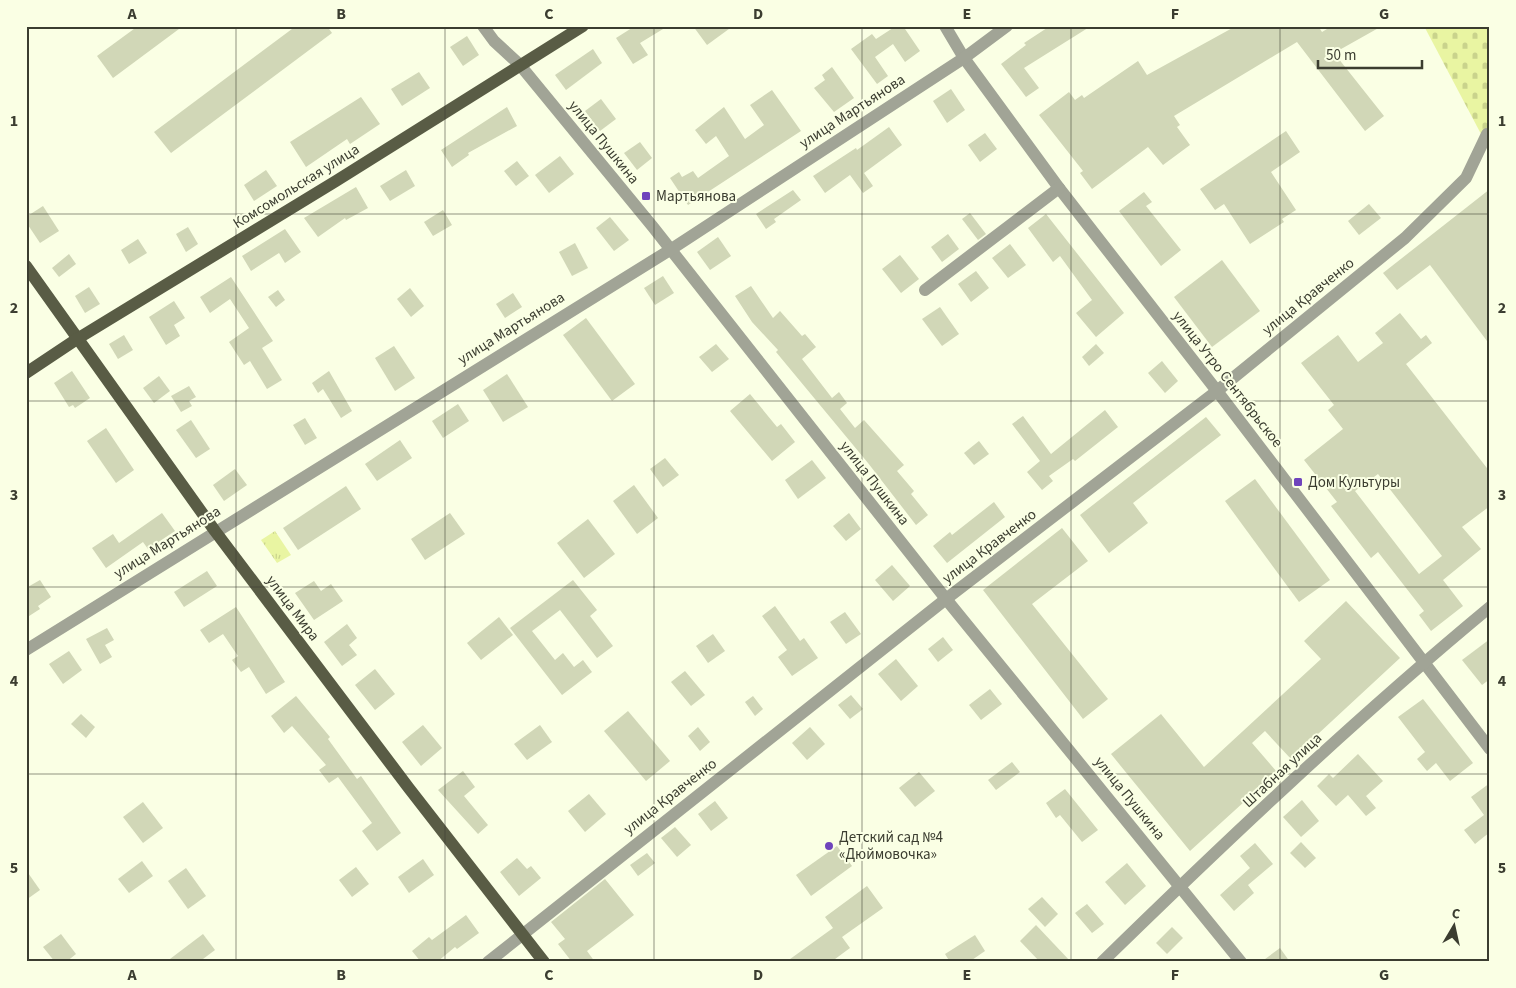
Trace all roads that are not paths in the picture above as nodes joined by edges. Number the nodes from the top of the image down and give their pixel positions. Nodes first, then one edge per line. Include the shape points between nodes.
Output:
1 (483, 26) edge
2 (583, 26) edge
3 (945, 26) edge
4 (1007, 26) edge
5 (964, 58) junction
6 (520, 65) junction
7 (1487, 134) dead end
8 (1059, 188) junction
9 (670, 250) junction
10 (26, 266) edge
11 (925, 290) dead end
12 (77, 339) junction
13 (26, 374) edge
14 (1218, 391) junction
15 (215, 531) junction
16 (946, 599) junction
17 (1490, 607) edge
18 (26, 650) edge
19 (1423, 662) junction
20 (1490, 749) edge
21 (1180, 885) junction
22 (522, 934) junction
23 (488, 962) edge
24 (544, 962) edge
25 (1102, 962) edge
26 (1241, 962) edge

1 - 6 street, улица Пушкина
2 - 6 main road, Комсомольская улица
3 - 5 street, улица Утро Сентябрьское
4 - 5 street, улица Мартьянова
5 - 8 street, улица Утро Сентябрьское
5 - 9 street, улица Мартьянова
6 - 9 street, улица Пушкина
6 - 12 main road, Комсомольская улица
7 - 14 street, улица Кравченко via 1466,178 1405,238
8 - 11 street
8 - 14 street, улица Утро Сентябрьское
9 - 15 street, улица Мартьянова
9 - 16 street, улица Пушкина
10 - 12 main road, улица Мира
12 - 13 main road, Комсомольская улица
12 - 15 main road, улица Мира
14 - 16 street, улица Кравченко
14 - 19 street, улица Утро Сентябрьское
15 - 18 street, улица Мартьянова
15 - 22 main road, улица Мира
16 - 21 street, улица Пушкина
16 - 22 street, улица Кравченко
17 - 19 street, Штабная улица
19 - 20 street, улица Утро Сентябрьское
19 - 21 street, Штабная улица
21 - 25 street, Штабная улица
21 - 26 street, улица Пушкина
22 - 23 street, улица Кравченко
22 - 24 main road, улица Мира

